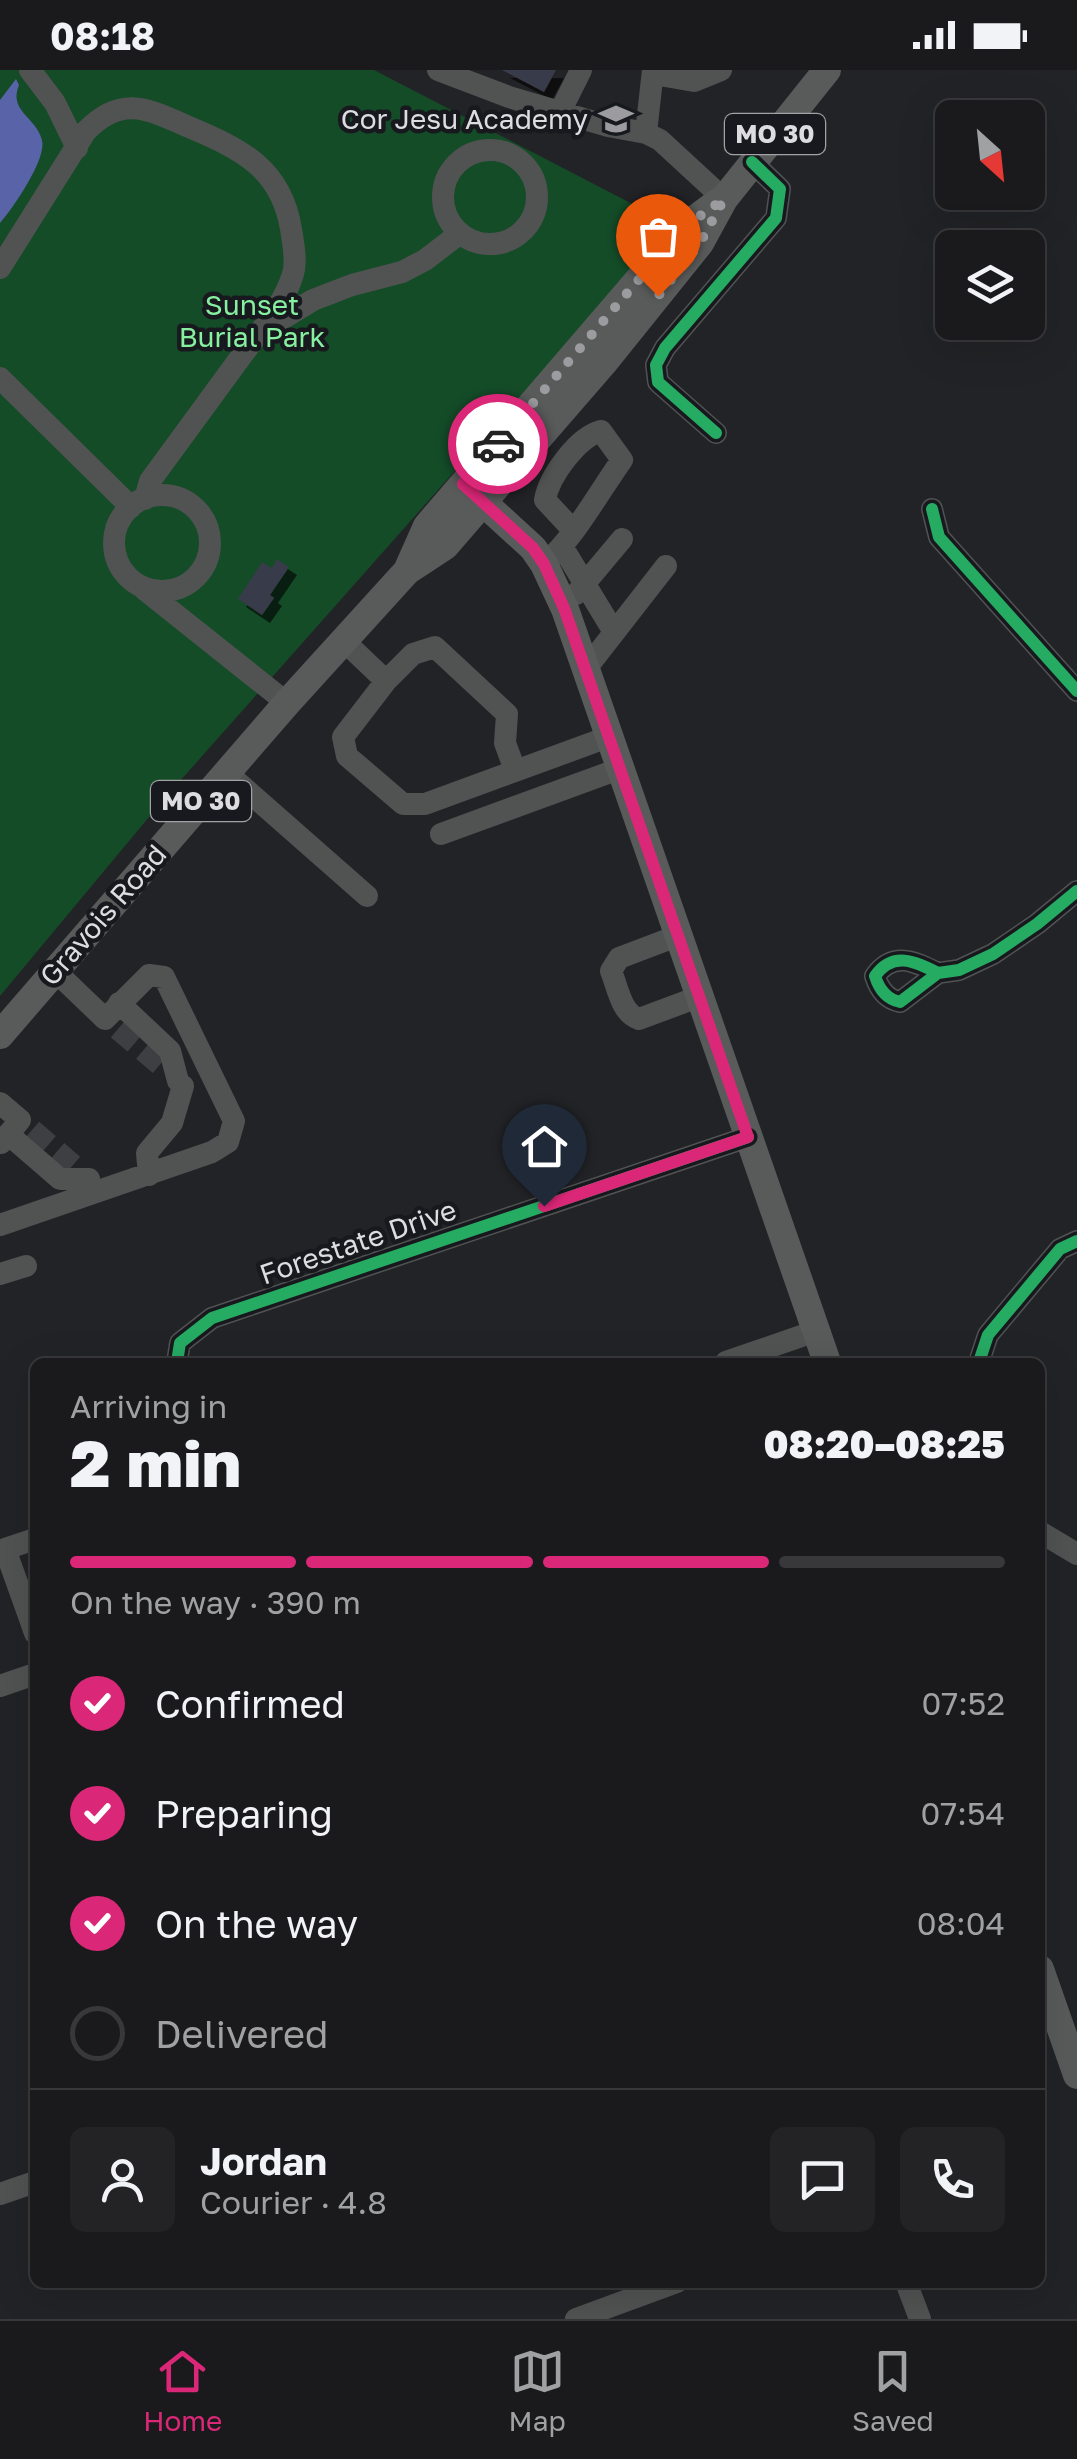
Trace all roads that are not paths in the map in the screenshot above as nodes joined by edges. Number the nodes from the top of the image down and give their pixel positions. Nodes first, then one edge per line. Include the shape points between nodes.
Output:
1 (30, 70) edge
2 (438, 70) edge
3 (581, 70) edge
4 (721, 70) edge
5 (827, 70) edge
6 (653, 72) edge
7 (560, 112) junction
8 (646, 134) junction
9 (77, 148) junction
10 (752, 162) junction
11 (724, 199) junction
12 (460, 234) junction
13 (0, 268) edge
14 (259, 332) junction
15 (0, 378) edge
16 (564, 409) junction
17 (716, 433) dead end
18 (588, 434) junction
19 (514, 468) junction
20 (474, 493) junction
21 (138, 503) junction
22 (932, 509) dead end
23 (523, 537) junction
24 (622, 539) dead end
25 (560, 547) junction
26 (666, 566) dead end
27 (584, 586) junction
28 (140, 587) junction
29 (564, 608) junction
30 (614, 632) junction
31 (344, 640) junction
32 (585, 670) junction
33 (386, 680) junction
34 (1077, 691) edge
35 (287, 703) junction
36 (608, 738) junction
37 (619, 769) junction
38 (515, 770) junction
39 (226, 772) junction
40 (441, 834) dead end
41 (1077, 891) edge
42 (366, 896) dead end
43 (677, 936) junction
44 (55, 971) junction
45 (938, 974) dead end
46 (698, 996) junction
47 (114, 1017) junction
48 (0, 1035) edge
49 (211, 1074) junction
50 (175, 1078) junction
51 (0, 1103) edge
52 (15, 1132) edge
53 (748, 1137) junction
54 (149, 1174) junction
55 (88, 1178) junction
56 (0, 1225) edge
57 (1077, 1241) edge
58 (26, 1266) dead end
59 (0, 1274) edge
60 (816, 1331) junction
61 (178, 1358) edge
62 (738, 1358) edge
63 (825, 1358) edge
64 (980, 1358) edge
65 (1045, 1535) edge
66 (30, 1540) edge
67 (3, 1550) edge
68 (1077, 1554) edge
69 (30, 1620) edge
70 (30, 1676) edge
71 (0, 1686) edge
72 (1045, 1984) edge
73 (1077, 2075) edge
74 (30, 2184) edge
75 (0, 2194) edge
76 (661, 2288) edge
77 (908, 2288) edge
78 (576, 2319) edge
79 (920, 2319) edge

1 - 9 street
2 - 7 street
3 - 7 street
4 - 6 street via 694,81
5 - 10 main road, Gravois Road / MO 30
6 - 8 street
7 - 8 street
8 - 11 street
9 - 13 street
9 - 14 street via 100,118 146,108 239,149 266,172 288,210 294,272
10 - 11 main road, Gravois Road / MO 30
10 - 17 street via 780,189 776,218 656,366 658,382
11 - 16 main road, Gravois Road / MO 30 via 692,254
11 - 20 main road, Gravois Road / MO 30 via 683,228
12 - 12 street via 488,245 518,236 536,210 526,166 484,150 456,164 443,192
12 - 14 street via 402,272 313,300
14 - 21 street
15 - 21 street
16 - 18 street
16 - 19 main road, Gravois Road / MO 30
18 - 25 street via 547,486 544,500
18 - 25 street via 602,430 622,460
19 - 20 main road, Gravois Road / MO 30
19 - 23 main road
20 - 23 main road
20 - 31 main road, Gravois Road / MO 30 via 427,526 406,572
21 - 28 street via 121,519 114,549 118,564
21 - 28 street via 160,495 191,504 209,530 210,546 186,585 171,591
22 - 34 street via 939,537
23 - 25 main road
24 - 27 street
25 - 27 street
25 - 29 main road
26 - 30 street
27 - 29 street
27 - 30 street
28 - 35 street
29 - 32 main road
30 - 32 street
31 - 33 street
31 - 35 main road, Gravois Road / MO 30
32 - 36 main road
33 - 38 street via 413,654 436,647 508,714 505,743
33 - 38 street via 343,737 347,756 403,804 425,804
35 - 39 main road, Gravois Road / MO 30
36 - 37 main road
36 - 38 street
37 - 40 street
37 - 43 main road
39 - 42 street
39 - 44 main road, Gravois Road / MO 30
41 - 45 street via 993,954
43 - 46 main road
43 - 46 street via 618,958 611,971 635,1018
44 - 47 street
44 - 48 main road, Gravois Road / MO 30
46 - 53 main road
47 - 49 street via 148,975 164,977
47 - 50 street via 170,1050
49 - 50 street
49 - 54 street via 234,1120 228,1142
50 - 54 street via 172,1123 147,1153
51 - 52 street
52 - 55 street via 60,1179
53 - 60 main road
53 - 61 street, Forestate Drive via 212,1318 180,1343
54 - 55 street
55 - 56 street
57 - 64 street via 1060,1248 988,1335
58 - 59 street
60 - 62 street
60 - 63 main road
65 - 68 street
66 - 67 street
67 - 69 street
70 - 71 street
72 - 73 main road
74 - 75 street
76 - 78 street
77 - 79 street

